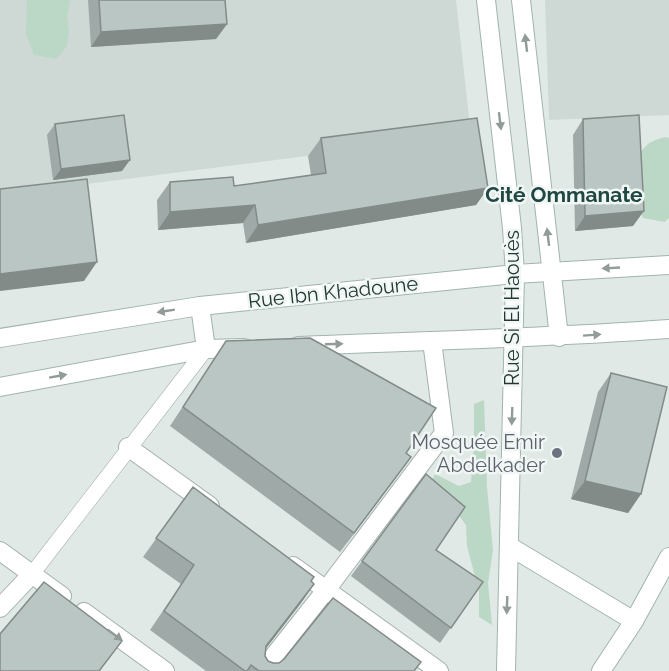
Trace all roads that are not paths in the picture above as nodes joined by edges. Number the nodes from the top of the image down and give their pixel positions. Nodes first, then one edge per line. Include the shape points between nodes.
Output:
1 (486, 0) edge
2 (521, 0) edge
3 (669, 265) edge
4 (552, 271) junction
5 (515, 274) junction
6 (200, 306) junction
7 (669, 329) edge
8 (514, 336) junction
9 (559, 337) junction
10 (0, 338) edge
11 (432, 341) junction
12 (206, 349) junction
13 (0, 387) edge
14 (128, 447) junction
15 (223, 515) edge
16 (509, 546) junction
17 (0, 551) edge
18 (279, 556) edge
19 (669, 557) edge
20 (32, 574) junction
21 (326, 590) junction
22 (0, 608) edge
23 (634, 621) junction
24 (154, 668) edge
25 (262, 671) edge
26 (439, 671) edge
27 (506, 671) edge
28 (601, 671) edge

1 -> 5 street, Rue Si El Haouès
4 -> 2 street, Rue Si El Haouès
3 -> 4 street, Rue Ibn Khadoune
4 - 5 street, Rue Ibn Khadoune
4 - 9 street, Rue Si El Haouès
5 - 6 street, Rue Ibn Khadoune
5 - 8 street, Rue Si El Haouès
6 -> 10 street, Rue Ibn Khadoune
6 - 12 street
9 -> 7 street
8 - 9 street
8 - 11 street
8 -> 16 street, Rue Si El Haouès
12 -> 11 street
11 - 21 street via 444,434
13 -> 12 street
12 - 14 lane
14 - 15 street
14 - 20 lane
16 - 23 street
16 -> 27 street, Rue Si El Haouès
17 - 20 street
18 - 21 street
19 - 23 street
20 - 22 street
20 -> 24 street
21 - 25 street
21 - 26 street
23 - 28 street

